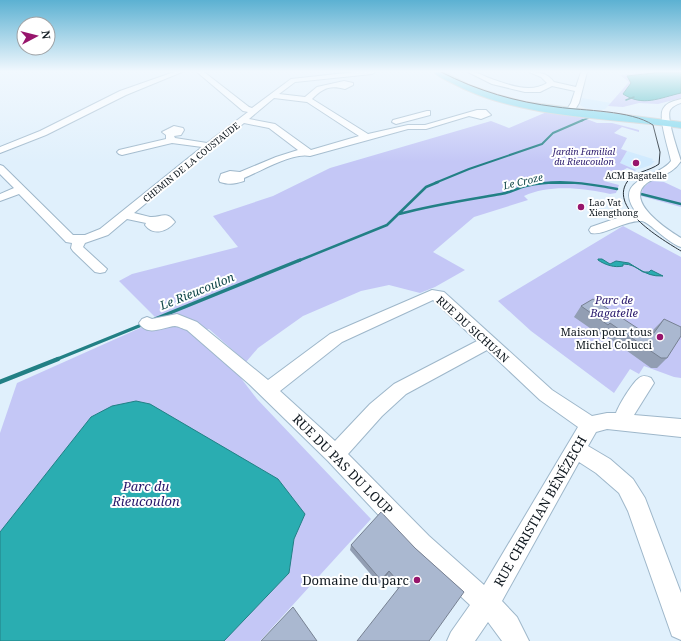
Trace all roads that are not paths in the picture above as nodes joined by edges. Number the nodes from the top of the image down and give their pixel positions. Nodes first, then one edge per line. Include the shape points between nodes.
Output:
1 (105, 102) edge
2 (237, 102) edge
3 (266, 102) edge
4 (309, 102) edge
5 (517, 102) edge
6 (575, 102) edge
7 (679, 102) edge
8 (254, 111) junction
9 (570, 111) junction
10 (427, 113) dead end
11 (474, 114) dead end
12 (242, 120) junction
13 (667, 122) junction
14 (681, 124) edge
15 (401, 129) junction
16 (366, 137) junction
17 (209, 146) junction
18 (0, 150) edge
19 (305, 151) junction
20 (122, 152) dead end
21 (678, 159) edge
22 (0, 168) edge
23 (240, 176) dead end
24 (21, 190) junction
25 (0, 198) edge
26 (126, 215) junction
27 (646, 218) junction
28 (153, 221) dead end
29 (595, 230) dead end
30 (79, 241) junction
31 (681, 243) edge
32 (100, 269) dead end
33 (148, 324) dead end
34 (489, 342) junction
35 (645, 383) dead end
36 (266, 391) junction
37 (623, 421) junction
38 (590, 425) junction
39 (675, 427) edge
40 (576, 449) junction
41 (335, 454) junction
42 (486, 604) junction
43 (681, 627) edge
44 (460, 641) edge
45 (516, 641) edge

1 - 18 street via 43,133
2 - 8 street via 246,109
3 - 8 street, CHEMIN DE LA COUSTAUDE
4 - 16 street
5 - 9 main road
6 - 9 street
7 - 13 street via 666,110
8 - 12 street, CHEMIN DE LA COUSTAUDE
9 - 13 main road
10 - 15 street via 392,123
11 - 15 street via 426,127
12 - 17 street, CHEMIN DE LA COUSTAUDE
12 - 19 street via 272,126
13 - 14 main road
13 - 21 street
15 - 16 street
16 - 19 street via 314,152
17 - 20 street via 171,137
17 - 26 street, CHEMIN DE LA COUSTAUDE
19 - 23 street
21 - 27 street via 669,170 642,182 636,190 637,204
22 - 24 street
24 - 25 street
24 - 30 street via 70,240
26 - 28 street
26 - 30 street, CHEMIN DE LA COUSTAUDE via 94,238
27 - 29 street via 627,218
27 - 31 street
30 - 32 street via 77,248
33 - 36 street, RUE DU PAS DU LOUP via 177,320 192,326 256,379
34 - 36 street, RUE DU SICHUAN via 439,296 432,295 336,338
34 - 38 street, RUE DU SICHUAN via 546,395
34 - 41 street via 400,390 376,410
35 - 37 street via 627,408
36 - 41 street, RUE DU PAS DU LOUP
37 - 38 street, RUE CHRISTIAN BÉNÉZECH
37 - 39 street, RUE CHRISTIAN BÉNÉZECH
38 - 40 street, RUE CHRISTIAN BÉNÉZECH
40 - 42 street, RUE CHRISTIAN BÉNÉZECH
40 - 43 street via 603,466 626,486 637,506
41 - 42 street, RUE DU PAS DU LOUP via 421,544
42 - 44 street, RUE CHRISTIAN BÉNÉZECH
42 - 45 street, RUE DU PAS DU LOUP via 508,626

